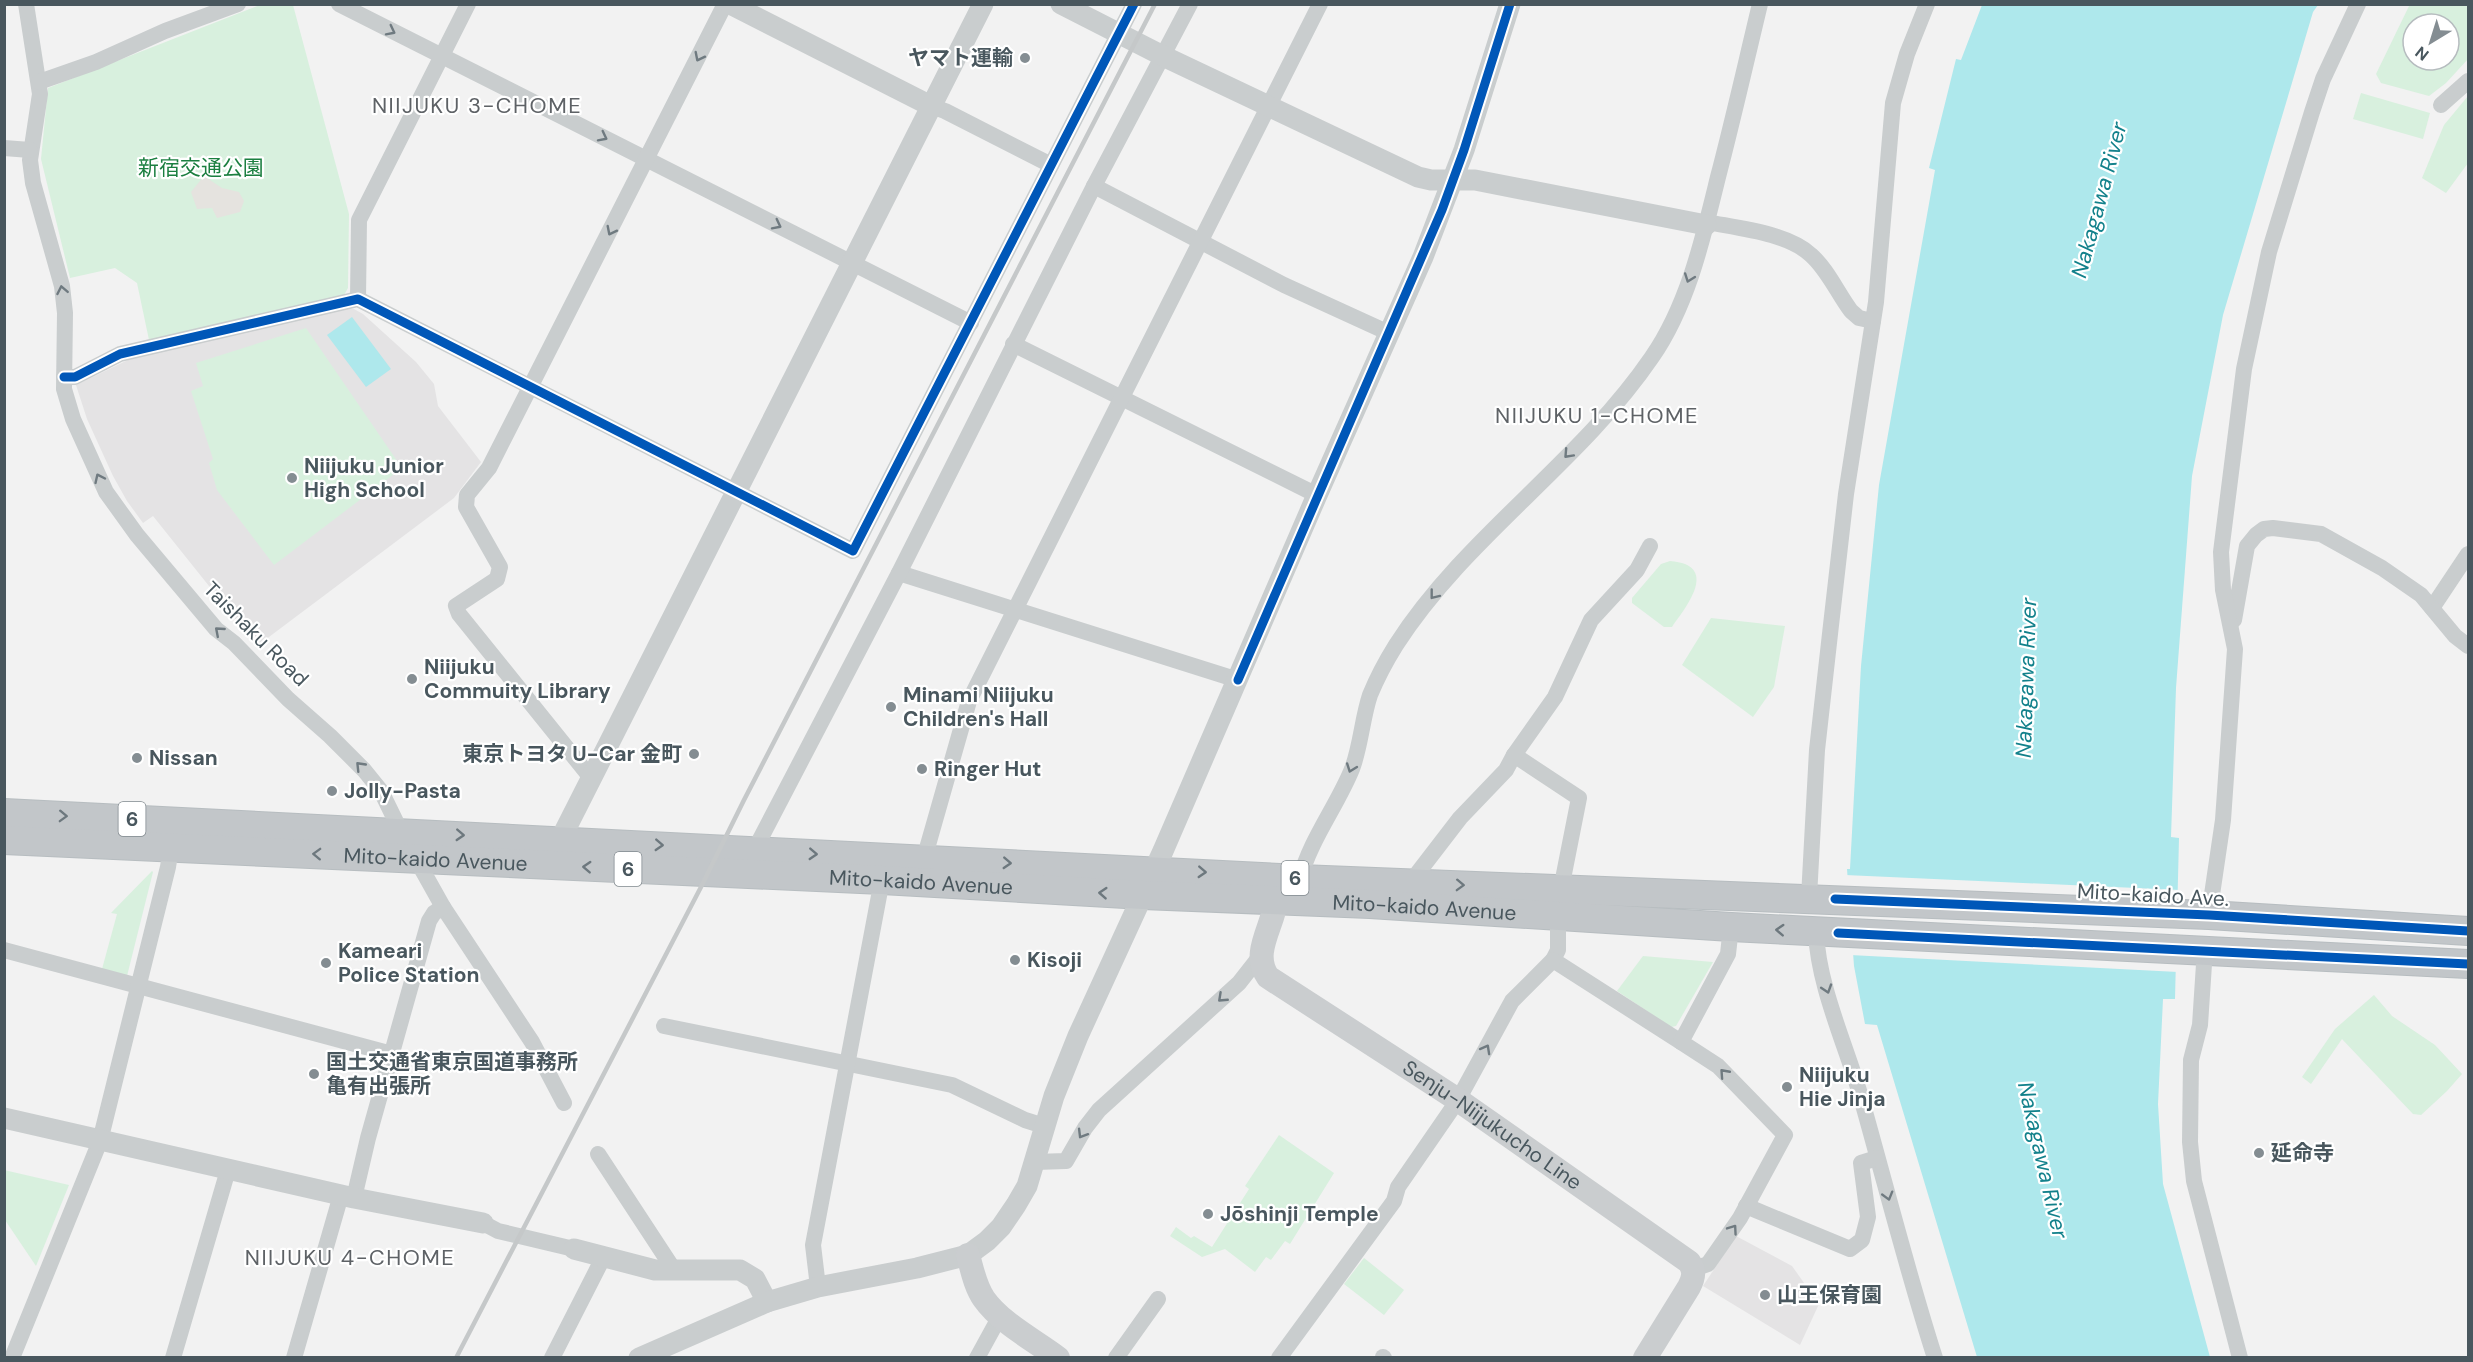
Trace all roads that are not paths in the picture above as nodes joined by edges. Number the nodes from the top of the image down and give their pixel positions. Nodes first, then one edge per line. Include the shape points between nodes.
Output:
1 (26, 4) edge
2 (238, 4) edge
3 (339, 4) edge
4 (468, 4) edge
5 (728, 4) edge
6 (983, 4) edge
7 (1061, 4) edge
8 (1134, 4) edge
9 (1190, 4) edge
10 (1320, 4) edge
11 (1510, 4) edge
12 (1760, 4) edge
13 (1927, 4) edge
14 (2358, 4) edge
15 (1119, 34) junction
16 (1163, 56) junction
17 (441, 57) junction
18 (2469, 81) edge
19 (39, 82) junction
20 (1268, 105) junction
21 (2441, 105) dead end
22 (931, 106) junction
23 (4, 148) edge
24 (30, 150) junction
25 (647, 159) junction
26 (1051, 165) junction
27 (1453, 180) junction
28 (1094, 186) junction
29 (1706, 223) junction
30 (1200, 241) junction
31 (852, 263) junction
32 (358, 299) junction
33 (1872, 321) junction
34 (971, 323) junction
35 (1389, 333) junction
36 (1013, 344) junction
37 (64, 377) junction
38 (531, 388) junction
39 (1122, 398) junction
40 (736, 491) junction
41 (1317, 495) junction
42 (1650, 546) dead end
43 (2469, 554) edge
44 (899, 573) junction
45 (2432, 608) junction
46 (1016, 609) junction
47 (2232, 630) junction
48 (2469, 646) edge
49 (1238, 680) junction
50 (1514, 755) junction
51 (591, 778) junction
52 (4, 813) edge
53 (401, 832) junction
54 (4, 840) edge
55 (171, 848) junction
56 (554, 853) junction
57 (417, 859) junction
58 (924, 859) junction
59 (761, 863) junction
60 (1300, 879) junction
61 (882, 880) junction
62 (1149, 883) junction
63 (1410, 883) junction
64 (1822, 898) junction
65 (1276, 901) junction
66 (1559, 902) junction
67 (443, 907) junction
68 (2199, 915) junction
69 (1731, 927) junction
70 (2469, 931) edge
71 (1827, 932) junction
72 (2197, 949) junction
73 (4, 950) edge
74 (1261, 955) junction
75 (1553, 960) junction
76 (2469, 964) edge
77 (139, 985) junction
78 (664, 1026) dead end
79 (1681, 1042) junction
80 (392, 1054) junction
81 (848, 1065) junction
82 (1458, 1100) junction
83 (564, 1103) dead end
84 (4, 1118) edge
85 (1044, 1126) junction
86 (100, 1141) junction
87 (598, 1154) dead end
88 (1878, 1158) junction
89 (1035, 1162) junction
90 (228, 1170) junction
91 (347, 1196) junction
92 (1746, 1206) junction
93 (483, 1223) joint
94 (574, 1249) joint
95 (968, 1254) junction
96 (604, 1256) junction
97 (1694, 1269) junction
98 (674, 1270) junction
99 (818, 1287) junction
100 (1158, 1299) dead end
101 (767, 1302) junction
102 (1000, 1316) junction
103 (12, 1358) edge
104 (173, 1358) edge
105 (294, 1358) edge
106 (552, 1358) edge
107 (639, 1358) edge
108 (977, 1358) edge
109 (1058, 1358) edge
110 (1116, 1358) edge
111 (1279, 1358) edge
112 (1645, 1358) edge
113 (1935, 1358) edge
114 (2240, 1358) edge

1 - 19 street, Taishaku Road
2 - 19 street
3 -> 17 street
4 - 17 street
5 - 22 street
5 -> 25 street
6 - 22 street
7 - 15 street
8 - 15 street
9 - 16 street
10 - 20 street
11 - 27 street
12 - 29 street
13 - 33 street via 1893,104
14 - 47 street via 2312,112 2270,252 2244,369 2221,552 2223,590
15 - 16 street
15 - 26 street
16 - 20 street
16 - 28 street
17 -> 25 street
17 - 32 street via 359,220
18 - 21 street
19 - 24 street, Taishaku Road
20 - 27 street via 1418,177
20 - 30 street
22 - 26 street
22 - 31 street
23 - 24 street
37 -> 24 street, Taishaku Road via 62,286 33,183
25 -> 31 street
25 -> 38 street
26 - 34 street
27 - 29 street via 1475,180
27 - 35 street
28 - 30 street
28 - 36 street
29 - 33 street via 1795,244 1811,254 1851,311
29 -> 60 street via 1672,324 1652,358 1616,403 1436,591 1396,645 1370,695 1353,766
30 - 35 street
30 - 39 street
31 - 34 street
31 - 40 street
32 - 37 street via 120,354 75,377
32 - 38 street
33 - 64 street via 1840,542 1817,750
34 - 40 street via 853,551
35 - 41 street
36 - 39 street
36 - 44 street
53 -> 37 street, Taishaku Road via 381,791 364,770 216,630 137,535 106,492 73,419
38 - 40 street
38 - 51 street via 489,468 468,495 466,507 500,567 497,579 456,606 512,683
39 - 41 street
39 - 46 street
40 - 51 street
41 - 49 street
42 - 50 street via 1637,570 1591,620 1555,697
43 - 45 street
44 - 46 street
44 - 59 street
45 - 47 street via 2421,595 2382,568 2321,534 2273,528 2256,534 2247,546
45 - 48 street via 2455,636
46 - 49 street
46 - 58 street via 969,701
47 - 68 street via 2235,649 2223,820
49 - 62 street
50 - 63 street via 1502,775 1460,818
50 - 66 street via 1579,798
51 - 56 street
52 -> 53 highway, Mito-kaido Avenue / 6
53 -> 56 highway, Mito-kaido Avenue / 6
53 - 57 street, Taishaku Road
54 - 55 highway, Mito-kaido Avenue / 6
57 -> 55 highway, Mito-kaido Avenue / 6
55 - 77 street
56 - 57 highway, Mito-kaido Avenue / 6
56 - 59 highway, Mito-kaido Avenue / 6
57 - 67 street, Taishaku Road
59 -> 58 highway, Mito-kaido Avenue / 6
58 -> 62 highway, Mito-kaido Avenue / 6
59 - 61 highway, Mito-kaido Avenue / 6
62 -> 60 highway, Mito-kaido Avenue / 6
60 - 63 highway, Mito-kaido Avenue / 6
62 -> 61 highway, Mito-kaido Avenue / 6
61 - 81 street
62 - 65 highway, Mito-kaido Avenue / 6
62 - 85 street via 1074,1045
63 -> 66 highway, Mito-kaido Avenue / 6
64 - 66 highway, Mito-kaido Avenue / 6
64 - 68 highway, Mito-kaido Ave. / 6
65 - 66 highway, Mito-kaido Avenue / 6
65 - 74 main road
66 - 69 highway, Mito-kaido Avenue / 6
66 - 75 street via 1558,950
67 - 80 street via 429,921
67 - 83 street, Taishaku Road via 532,1042
68 - 70 highway, Mito-kaido Ave. / 6
71 -> 69 highway, Mito-kaido Avenue / 6
69 - 79 street via 1728,954
71 - 72 highway, 6
71 -> 88 street via 1821,972
72 - 76 highway, 6
72 - 114 street via 2200,1025 2191,1060 2190,1142 2194,1181
73 - 77 street
74 - 82 main road, Senju-Niijukucho Line via 1261,967 1268,977
74 -> 89 street via 1239,983 1099,1110 1066,1161
75 - 79 street
82 -> 75 street via 1512,1001
77 - 80 street
77 - 86 street
78 - 81 street
92 -> 79 street via 1785,1135 1718,1066
80 - 91 street
81 - 85 street via 951,1085
81 - 99 street via 813,1245
82 - 97 main road, Senju-Niijukucho Line via 1678,1252
82 - 111 street via 1398,1187 1394,1201
84 - 86 street
85 - 89 street
86 - 90 street
86 - 103 street
87 - 98 street
88 - 92 street via 1861,1162 1868,1217 1862,1240 1850,1249
88 -> 113 street
89 - 95 street via 1027,1186 1001,1227
90 - 91 street
90 - 104 street
91 - 93 street
91 - 105 street
97 -> 92 street via 1708,1264
93 - 94 street via 498,1231
94 - 96 street
95 - 99 street
95 - 102 main road via 980,1292
96 - 98 street via 655,1270
96 - 106 street
97 - 112 main road via 1694,1278
98 - 101 street via 740,1270 755,1279
99 - 101 street
100 - 110 street
101 - 107 street
102 - 108 street
102 - 109 main road

